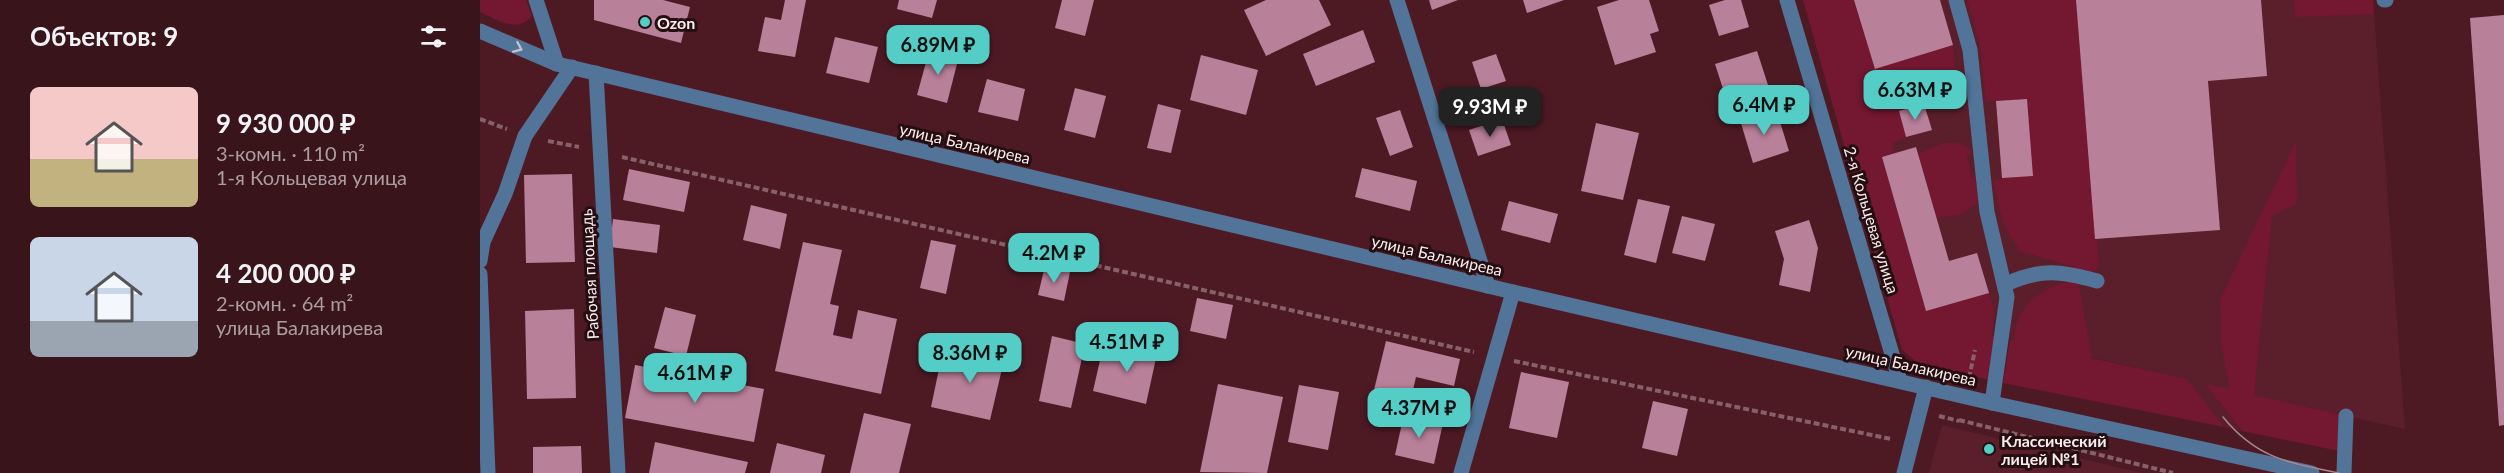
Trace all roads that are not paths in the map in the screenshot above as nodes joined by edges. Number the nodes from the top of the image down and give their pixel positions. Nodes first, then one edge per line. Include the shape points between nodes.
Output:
1 (536, 0) edge
2 (1397, 0) edge
3 (1787, 0) edge
4 (1956, 0) edge
5 (480, 31) edge
6 (564, 66) junction
7 (596, 73) junction
8 (480, 261) edge
9 (480, 274) edge
10 (2097, 281) dead end
11 (2006, 284) junction
12 (1488, 286) junction
13 (1513, 292) junction
14 (1900, 381) junction
15 (1926, 387) junction
16 (1992, 403) junction
17 (2346, 416) dead end
18 (488, 473) edge
19 (618, 473) edge
20 (1461, 473) edge
21 (1904, 473) edge
22 (2312, 473) edge
23 (2344, 473) edge

1 - 6 street
2 - 12 street
3 - 14 street, 2-я Кольцевая улица
4 - 11 street via 1970,50 1987,212
5 -> 6 street, улица Балакирева
6 - 7 street, улица Балакирева
6 - 8 street via 525,136 506,194 483,242
7 - 12 street, улица Балакирева
7 - 19 street, Рабочая площадь
9 - 18 street
10 - 11 street via 2048,271
11 - 16 street via 2006,310
12 - 13 street, улица Балакирева
13 - 14 street, улица Балакирева
13 - 20 street
14 - 15 street, улица Балакирева
15 - 16 street, улица Балакирева
15 - 21 street
16 - 22 street, улица Балакирева
17 - 23 street

